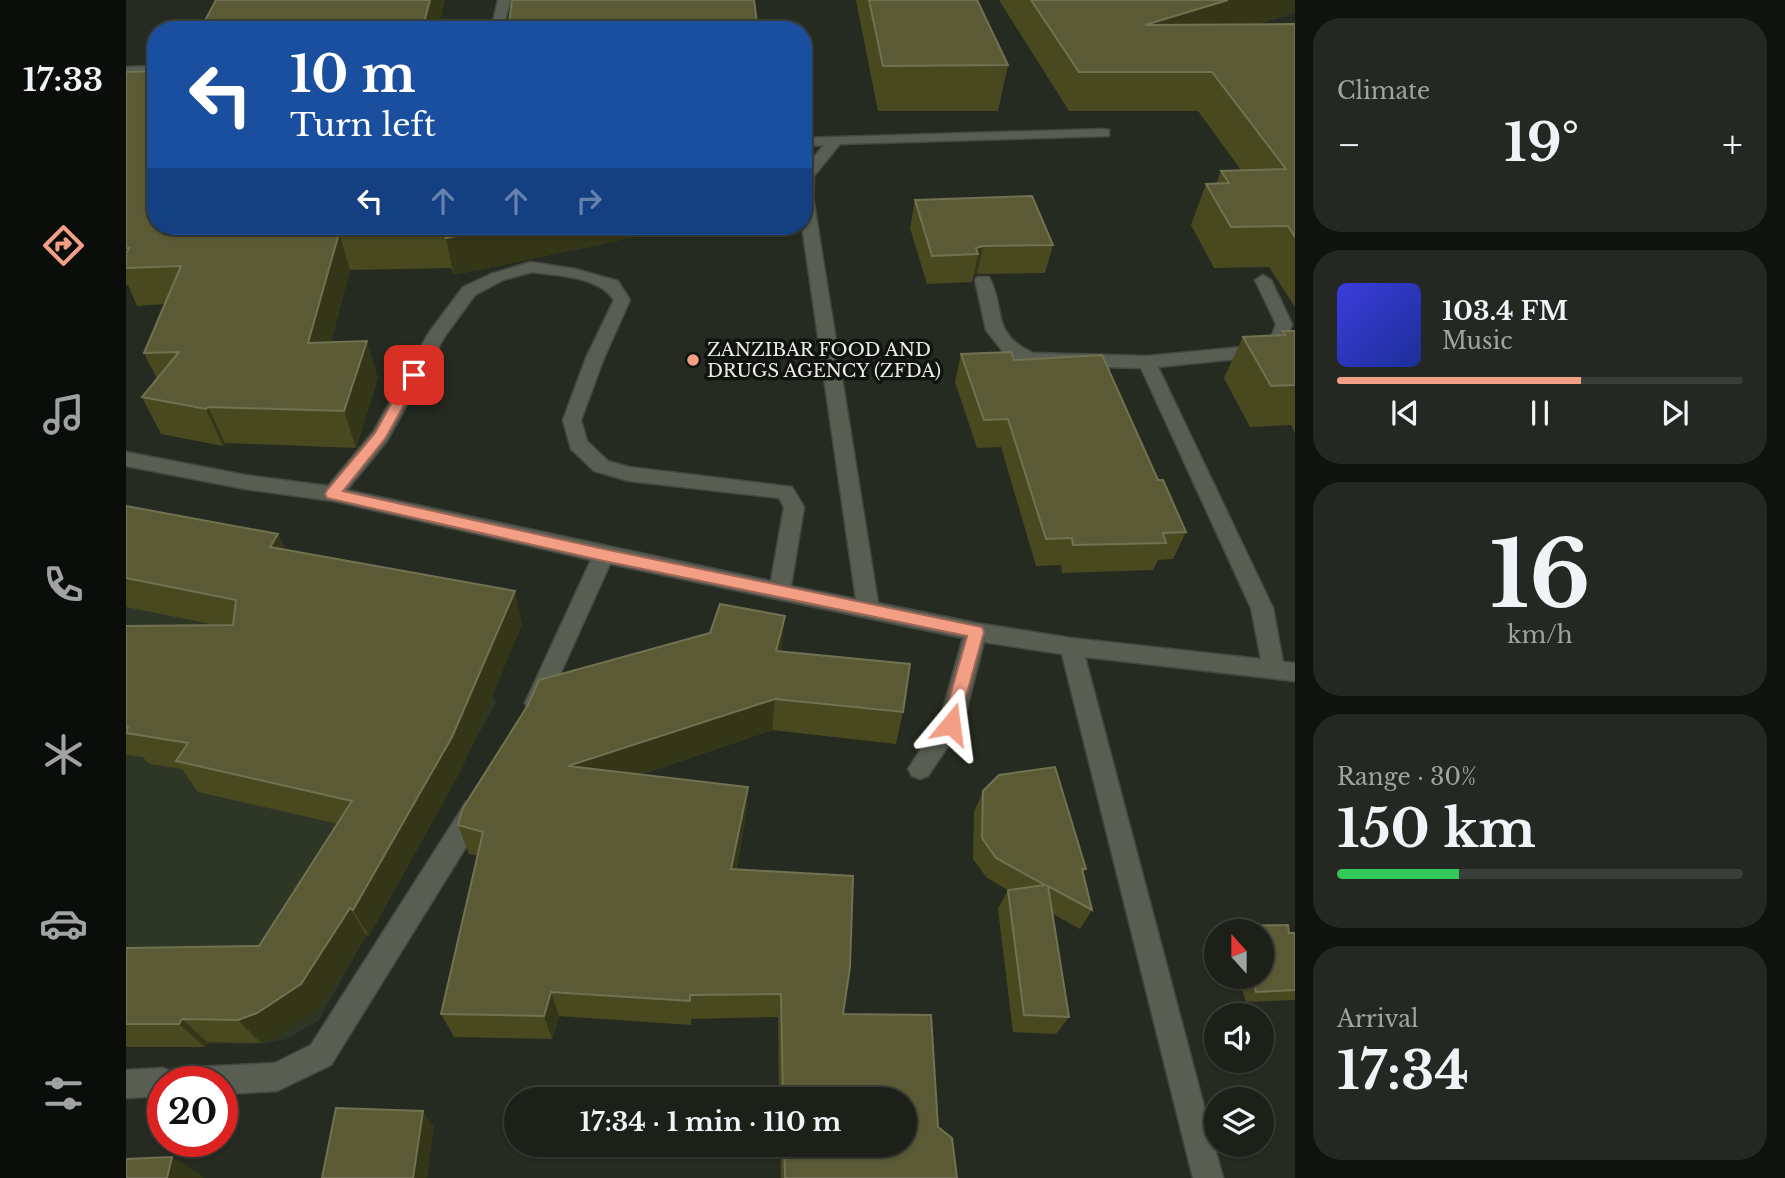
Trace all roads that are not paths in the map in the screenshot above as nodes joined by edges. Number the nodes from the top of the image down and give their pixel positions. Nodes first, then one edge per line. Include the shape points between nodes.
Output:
1 (504, 0) edge
2 (499, 21) edge
3 (147, 70) edge
4 (126, 71) edge
5 (1104, 133) dead end
6 (836, 140) junction
7 (812, 141) edge
8 (812, 168) edge
9 (811, 235) edge
10 (983, 280) dead end
11 (1263, 280) dead end
12 (1147, 362) junction
13 (126, 459) edge
14 (332, 494) junction
15 (604, 555) junction
16 (780, 591) junction
17 (868, 608) junction
18 (976, 632) junction
19 (1071, 647) junction
20 (1274, 670) junction
21 (1295, 673) edge
22 (525, 728) edge
23 (920, 769) dead end
24 (489, 787) edge
25 (238, 1079) edge
26 (147, 1083) edge
27 (126, 1084) edge
28 (1208, 1178) edge

1 - 2 street
3 - 4 street
5 - 6 street
6 - 7 street
6 - 8 street
9 - 17 street
10 - 12 street via 995,330 1010,349 1030,359
11 - 12 street via 1284,324 1279,341 1256,351
12 - 20 street via 1262,608
13 - 14 street
14 - 15 street
14 - 16 street via 380,436 437,334 469,290 531,267 575,274 612,285 622,300 572,420 578,444 601,466 629,474 785,492 794,507
15 - 16 street
15 - 22 street
16 - 17 street
17 - 18 street
18 - 19 street
18 - 23 street via 951,724
19 - 20 street
19 - 28 street
20 - 21 street
24 - 25 street via 321,1055 278,1077
26 - 27 street

